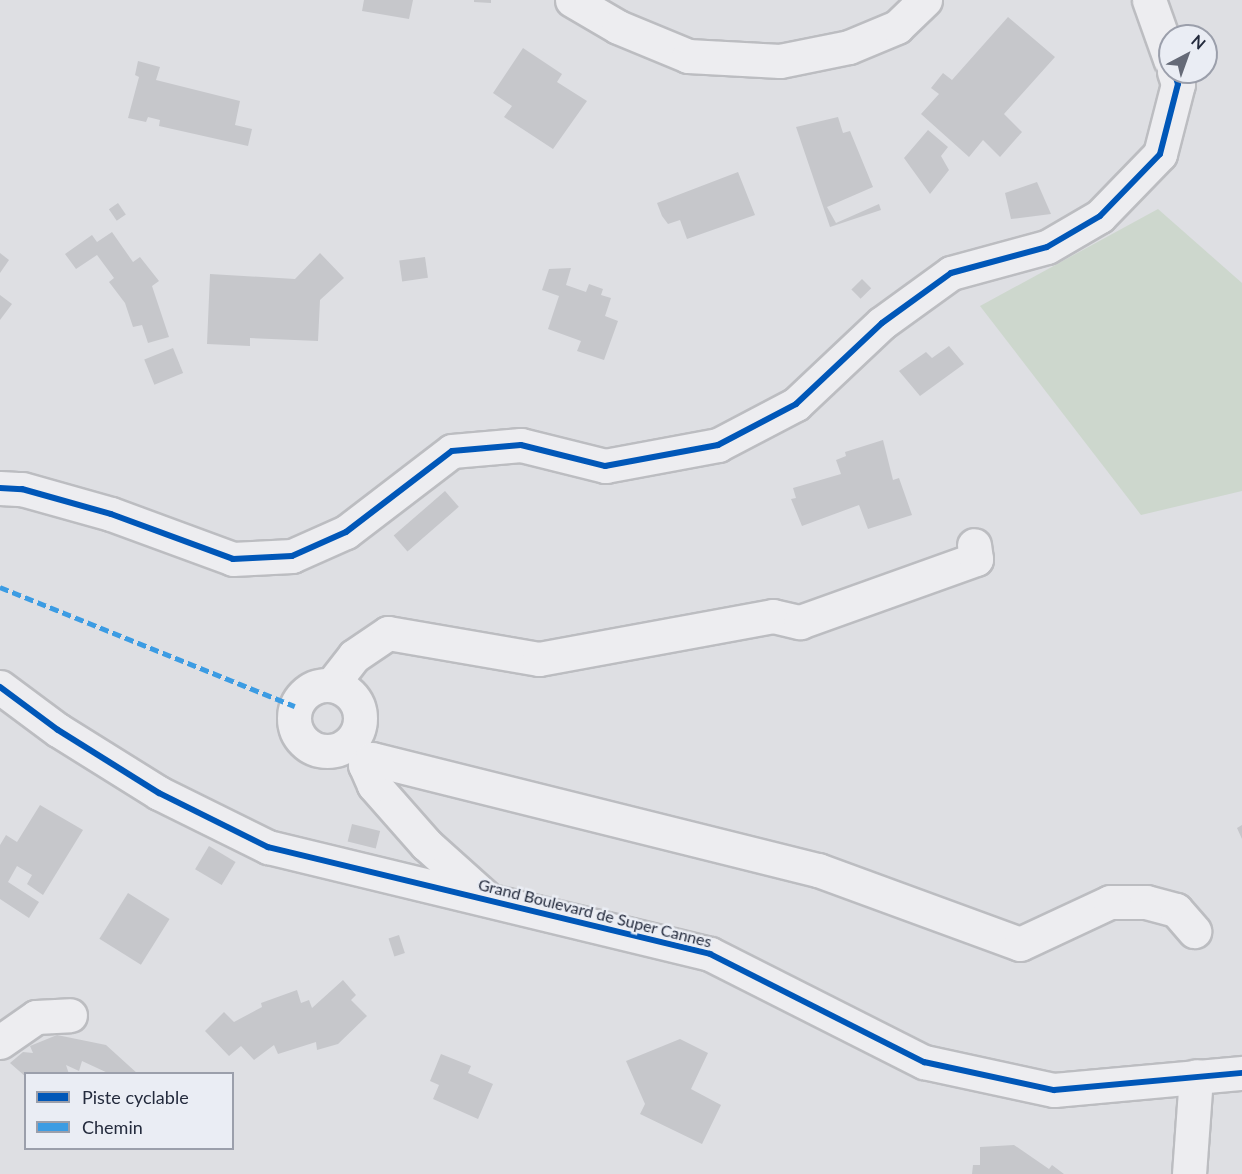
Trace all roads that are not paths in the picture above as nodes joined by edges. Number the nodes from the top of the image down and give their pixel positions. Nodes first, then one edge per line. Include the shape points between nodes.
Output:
1 (572, 0) edge
2 (925, 0) edge
3 (1149, 0) edge
4 (1158, 25) edge
5 (1178, 84) edge
6 (0, 488) edge
7 (974, 545) dead end
8 (333, 683) junction
9 (0, 687) edge
10 (354, 755) junction
11 (486, 898) junction
12 (1194, 931) dead end
13 (70, 1015) dead end
14 (0, 1042) edge
15 (1242, 1073) edge
16 (1196, 1076) junction
17 (1188, 1174) edge

1 - 2 street via 618,27 688,56 780,62 849,47 897,27
3 - 4 street
5 - 6 street via 1160,154 1100,216 1047,246 951,273 882,323 796,404 718,445 605,466 521,445 452,451 346,532 292,556 233,559 111,514 22,489
7 - 8 street via 976,560 800,622 773,616 539,658 388,633 354,656
8 - 10 street via 353,695 362,718 354,740
8 - 10 street via 310,688 294,706 295,729 310,748
9 - 11 street, Grand Boulevard de Super Cannes via 58,730 159,793 268,848
10 - 11 street via 374,785 426,844
10 - 12 street via 818,870 1020,944 1110,902 1146,902 1176,910
11 - 16 street, Grand Boulevard de Super Cannes via 710,954 924,1062 1054,1090
13 - 14 street via 36,1017
15 - 16 street, Grand Boulevard de Super Cannes
16 - 17 street

